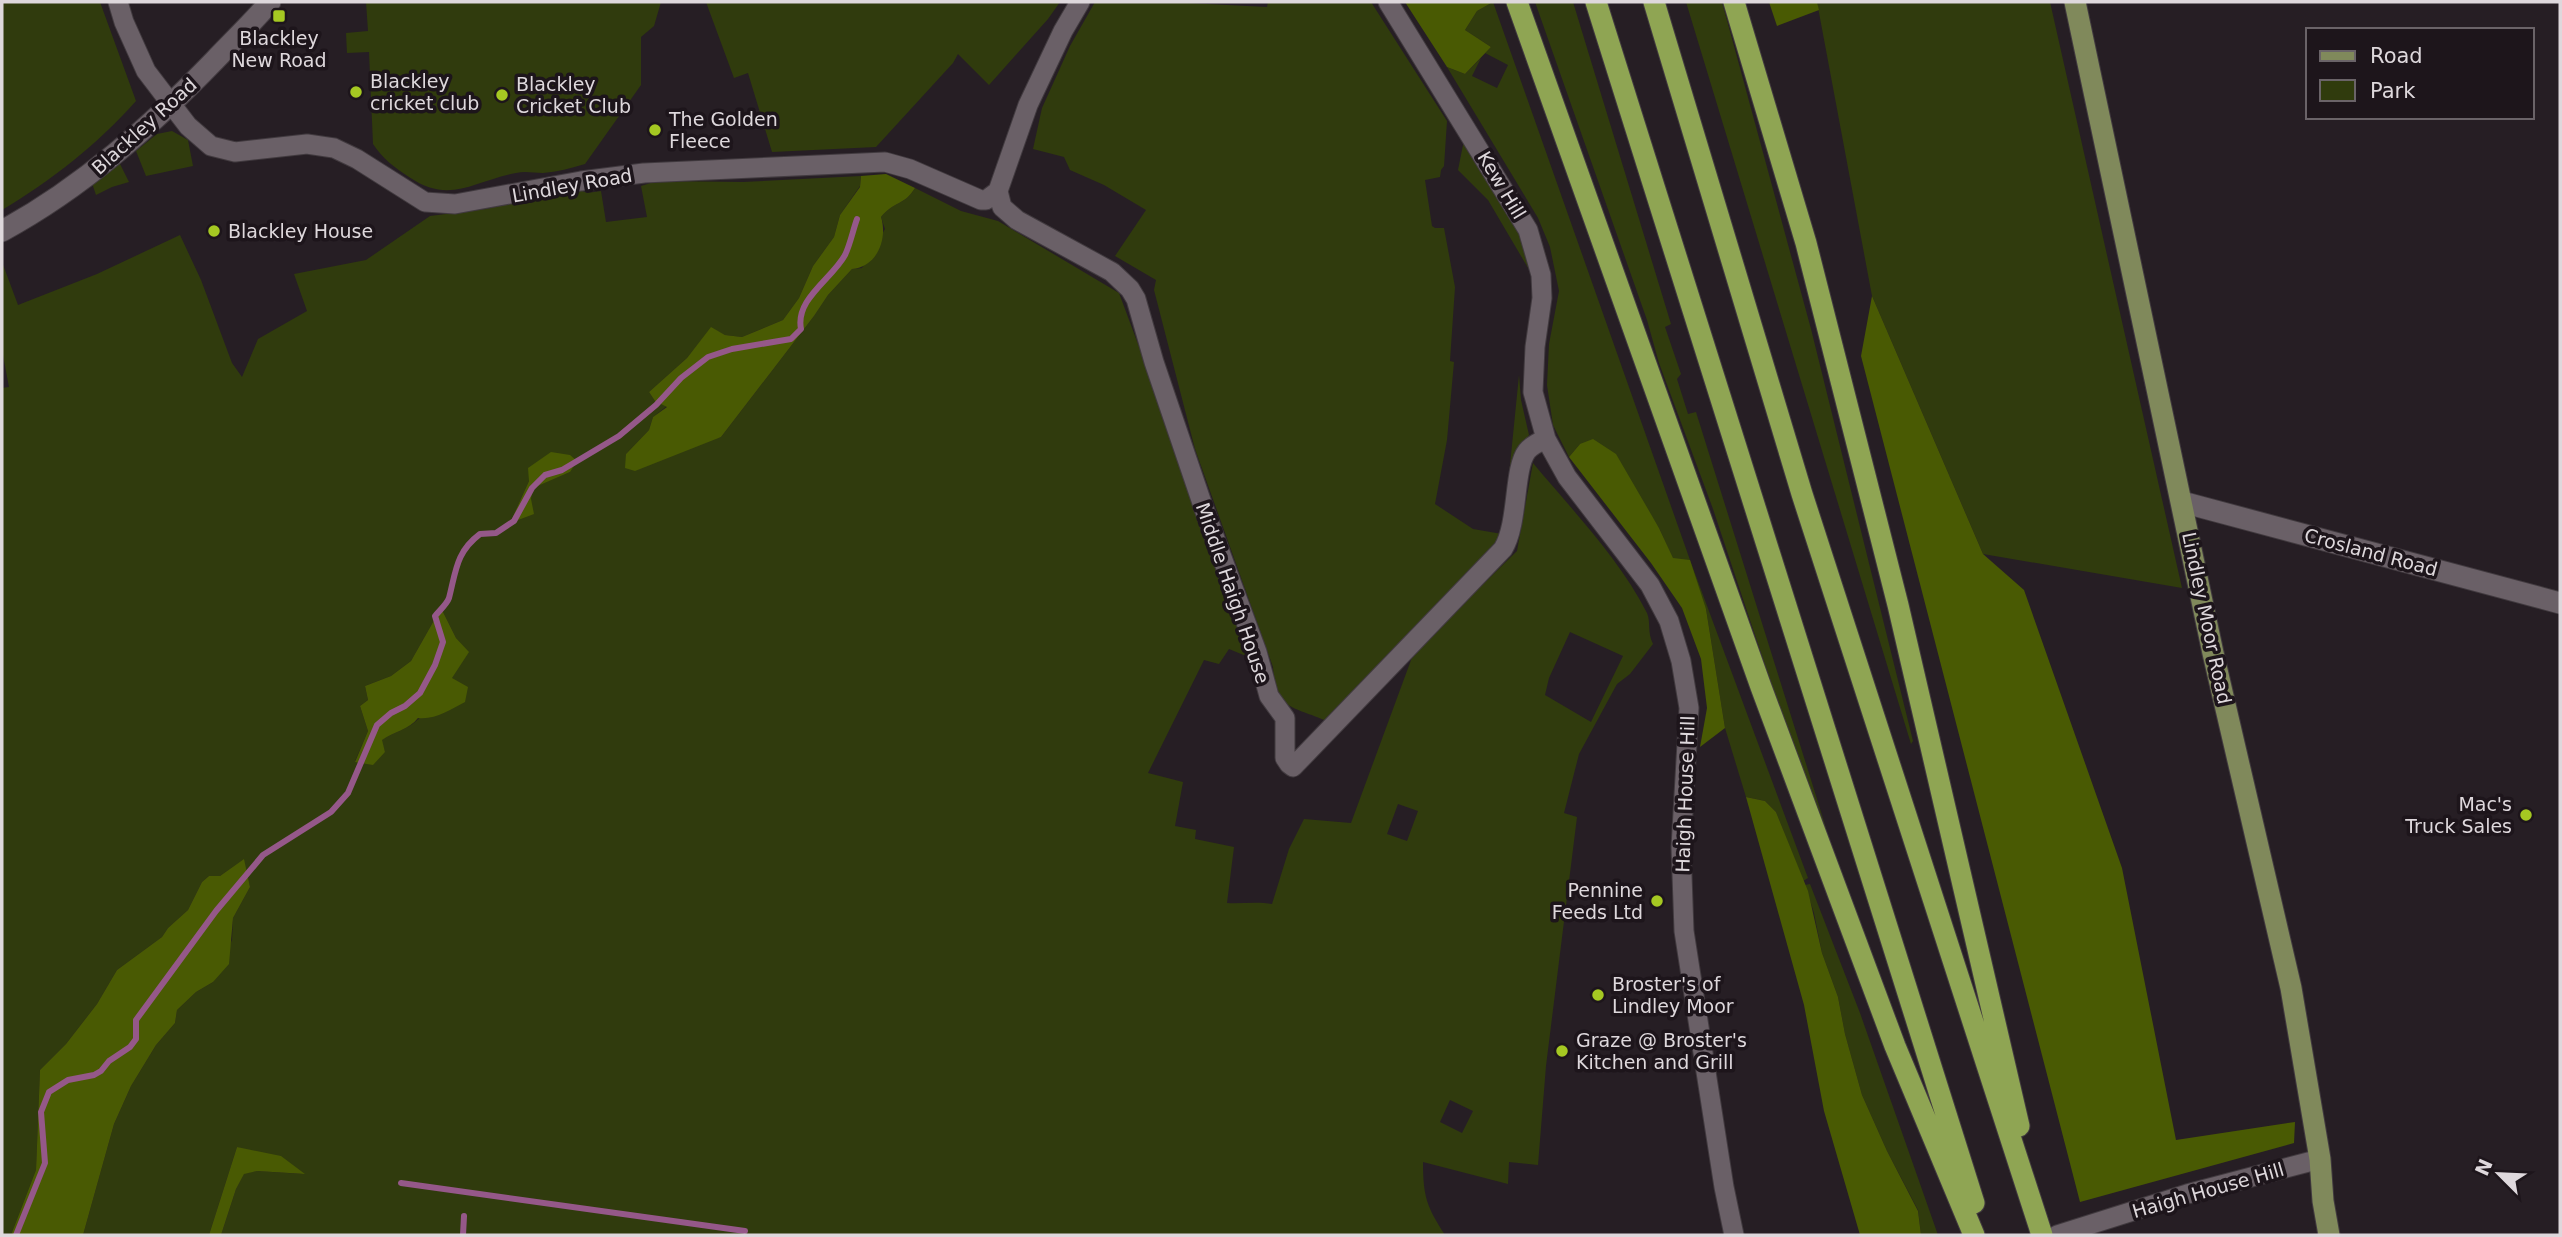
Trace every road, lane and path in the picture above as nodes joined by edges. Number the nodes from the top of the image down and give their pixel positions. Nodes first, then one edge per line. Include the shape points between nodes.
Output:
1 (118, 2) edge
2 (270, 2) edge
3 (1080, 2) edge
4 (1388, 2) edge
5 (1517, 2) edge
6 (1596, 2) edge
7 (1654, 2) edge
8 (1734, 2) edge
9 (2075, 2) edge
10 (173, 104) junction
11 (998, 191) junction
12 (2, 231) edge
13 (1534, 392) joint
14 (1546, 439) junction
15 (2182, 502) junction
16 (2560, 603) edge
17 (2320, 1159) junction
18 (1734, 1235) edge
19 (1974, 1235) edge
20 (1984, 1235) edge
21 (2043, 1235) edge
22 (2057, 1235) edge
23 (2329, 1235) edge

1 - 10 street via 141,62
2 - 10 street, Blackley Road
3 - 11 street via 1028,104
4 - 13 street, Kew Hill via 1533,241 1542,298
5 - 19 highway via 1761,687 1895,1046
6 - 20 highway
7 - 21 highway via 1802,494
8 - 21 highway via 1806,243 1898,605
9 - 15 main road, Lindley Moor Road
10 - 11 street, Lindley Road via 199,138 218,150 245,152 307,144 334,148 416,199 433,203 456,204 631,174 849,162 894,163 981,200
10 - 12 street, Blackley Road via 75,186
11 - 14 street, Middle Haigh House via 1002,206 1017,220 1112,272 1136,299 1269,696 1285,718 1285,758 1293,766 1503,549 1510,536 1522,460 1532,446
13 - 14 street, Haigh House Hill
14 - 18 street, Haigh House Hill via 1567,477 1657,597 1681,661 1689,708 1681,847 1684,931
15 - 16 street, Crosland Road
15 - 17 main road, Lindley Moor Road via 2291,988
17 - 22 street, Haigh House Hill
17 - 23 main road, Lindley Moor Road

